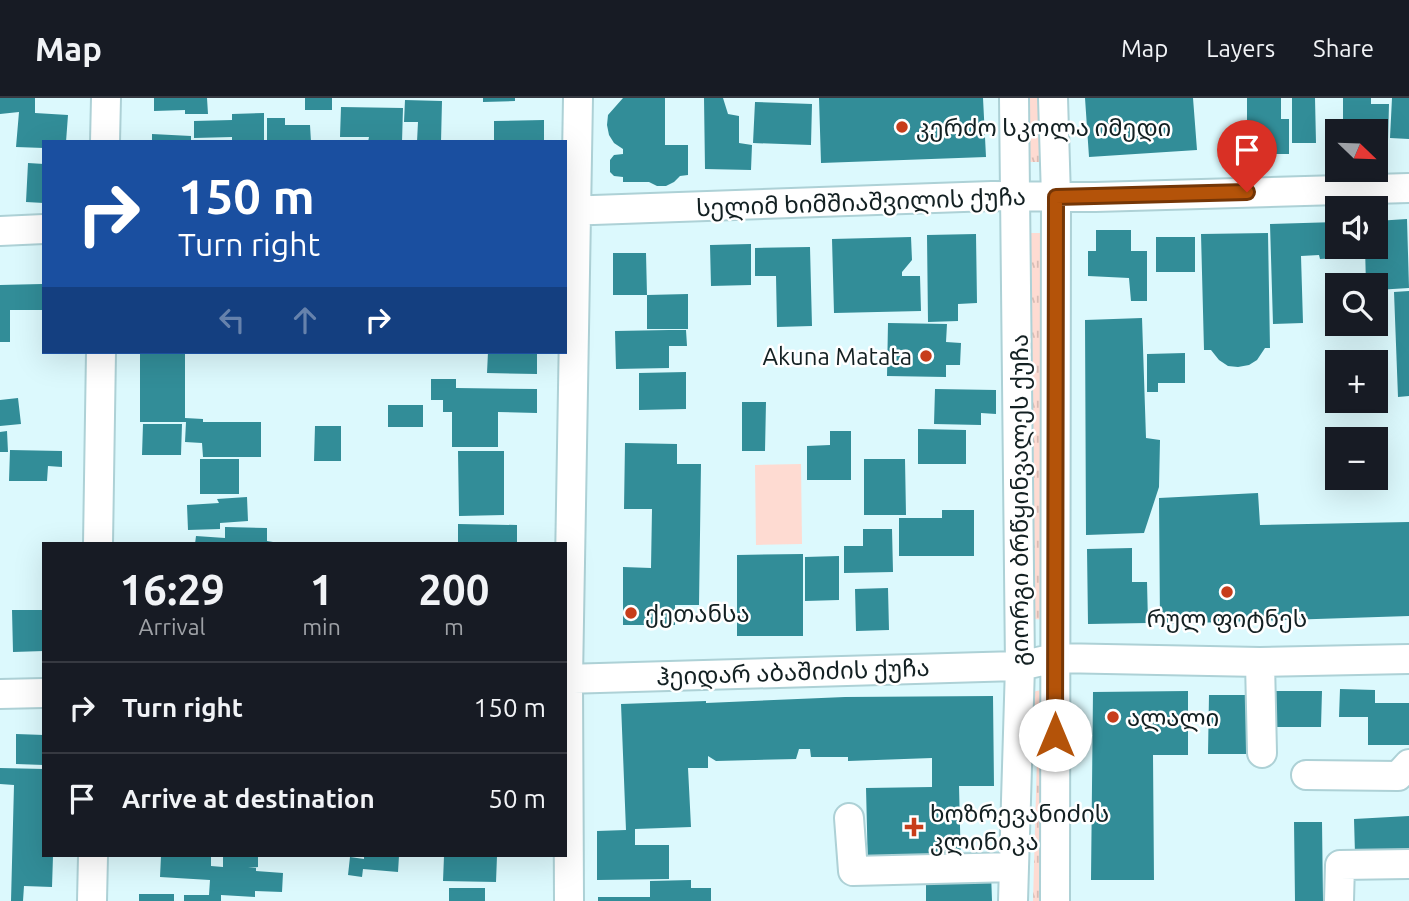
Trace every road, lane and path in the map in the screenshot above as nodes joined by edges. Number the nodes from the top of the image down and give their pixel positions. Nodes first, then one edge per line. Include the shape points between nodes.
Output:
1 (106, 98) edge
2 (578, 98) edge
3 (1014, 98) edge
4 (1053, 98) edge
5 (105, 140) edge
6 (1409, 188) edge
7 (1016, 197) junction
8 (1056, 197) junction
9 (571, 211) edge
10 (42, 229) edge
11 (0, 231) edge
12 (102, 354) edge
13 (99, 542) edge
14 (567, 585) edge
15 (1055, 658) junction
16 (1409, 659) edge
17 (1260, 662) junction
18 (1020, 666) junction
19 (567, 679) edge
20 (42, 693) edge
21 (0, 694) edge
22 (1262, 753) dead end
23 (1409, 764) edge
24 (1306, 775) dead end
25 (567, 802) edge
26 (849, 817) dead end
27 (93, 857) edge
28 (1409, 864) edge
29 (1014, 867) junction
30 (92, 901) edge
31 (569, 901) edge
32 (1013, 901) edge
33 (1055, 901) edge
34 (1339, 901) edge

1 - 5 street
2 - 9 street
3 - 7 street, გიორგი ბრწყინვალეს ქუჩა
4 - 8 street, გიორგი ბრწყინვალეს ქუჩა
6 - 8 street, სელიმ ხიმშიაშვილის ქუჩა
7 - 8 street, სელიმ ხიმშიაშვილის ქუჩა
7 - 9 street, სელიმ ხიმშიაშვილის ქუჩა
7 - 18 street, გიორგი ბრწყინვალეს ქუჩა
8 - 15 street, გიორგი ბრწყინვალეს ქუჩა
9 - 14 street
10 - 11 street
12 - 13 street
15 - 17 street
15 - 18 street, ჰეიდარ აბაშიძის ქუჩა
15 - 33 street, გიორგი ბრწყინვალეს ქუჩა
16 - 17 street
17 - 22 street
18 - 19 street, ჰეიდარ აბაშიძის ქუჩა
18 - 29 street, გიორგი ბრწყინვალეს ქუჩა
20 - 21 street
23 - 24 street via 1398,776
25 - 31 street
26 - 29 street via 853,871
27 - 30 street
28 - 34 street via 1340,865
29 - 32 street, გიორგი ბრწყინვალეს ქუჩა

